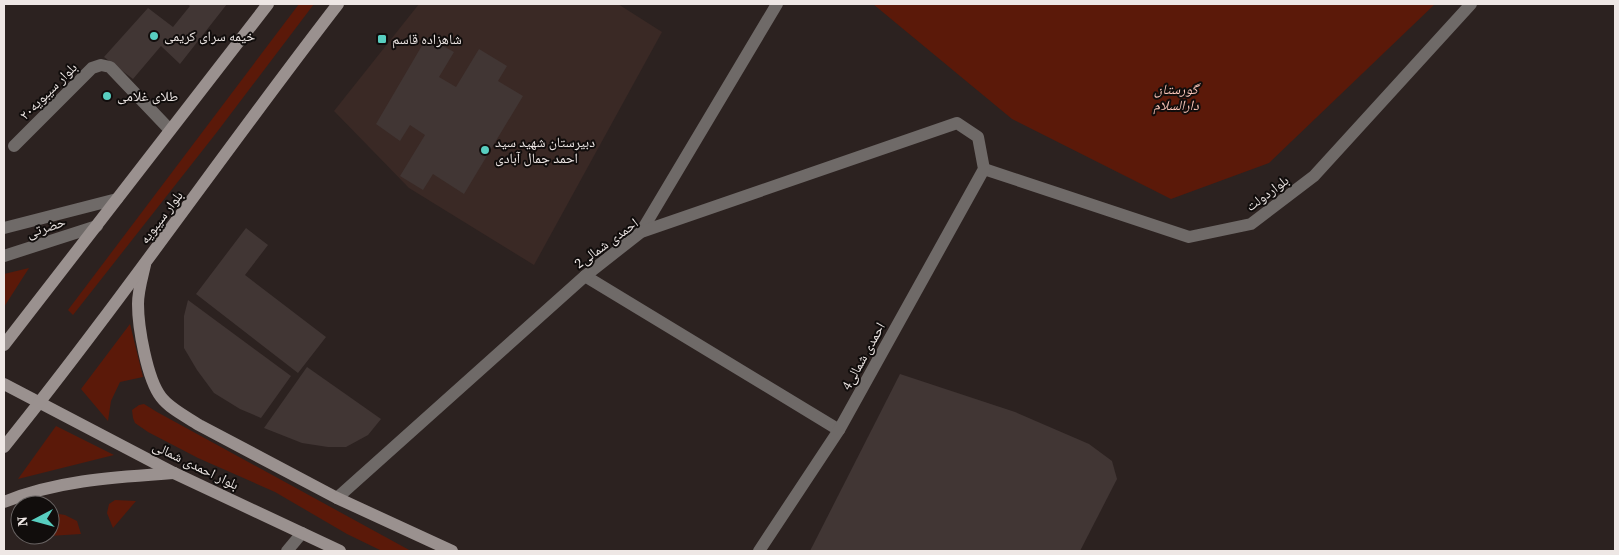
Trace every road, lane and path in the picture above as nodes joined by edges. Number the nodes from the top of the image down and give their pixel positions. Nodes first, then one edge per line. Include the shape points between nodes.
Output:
1 (268, 4) edge
2 (338, 4) edge
3 (777, 4) edge
4 (1471, 4) edge
5 (170, 130) junction
6 (14, 146) dead end
7 (984, 169) junction
8 (117, 199) junction
9 (97, 226) junction
10 (4, 228) edge
11 (641, 232) junction
12 (4, 256) edge
13 (145, 263) junction
14 (585, 276) junction
15 (4, 345) edge
16 (4, 384) edge
17 (40, 402) junction
18 (839, 430) junction
19 (4, 446) edge
20 (174, 473) junction
21 (338, 498) junction
22 (4, 502) edge
23 (302, 533) junction
24 (287, 551) edge
25 (340, 551) edge
26 (452, 551) edge
27 (759, 551) edge

1 - 5 main road
2 - 13 main road, بلوار سیبویه
3 - 11 street
4 - 7 street, بلواردولت via 1314,176 1251,224 1189,237
5 - 6 street, بلوار سیبویه۲۰ via 110,67 101,65 92,68
5 - 8 main road
7 - 11 street, 2احمدی شمالی via 978,137 957,123
7 - 18 street, 4احمدی شمالی
8 - 9 main road
8 - 10 street
9 - 12 street, حضرتی
9 - 15 main road
11 - 14 street, 2احمدی شمالی
13 - 17 main road, بلوار سیبویه
13 - 21 main road via 138,303 140,326 152,381 162,399 199,425
14 - 18 street
14 - 21 street, 2احمدی شمالی
16 - 17 main road, بلوار احمدی شمالی
17 - 19 main road, بلوار سیبویه
17 - 20 main road, بلوار احمدی شمالی
18 - 27 street, 4احمدی شمالی
20 - 22 main road via 97,479 26,493
20 - 23 main road, بلوار احمدی شمالی
21 - 26 main road
23 - 24 street
23 - 25 main road, بلوار احمدی شمالی

